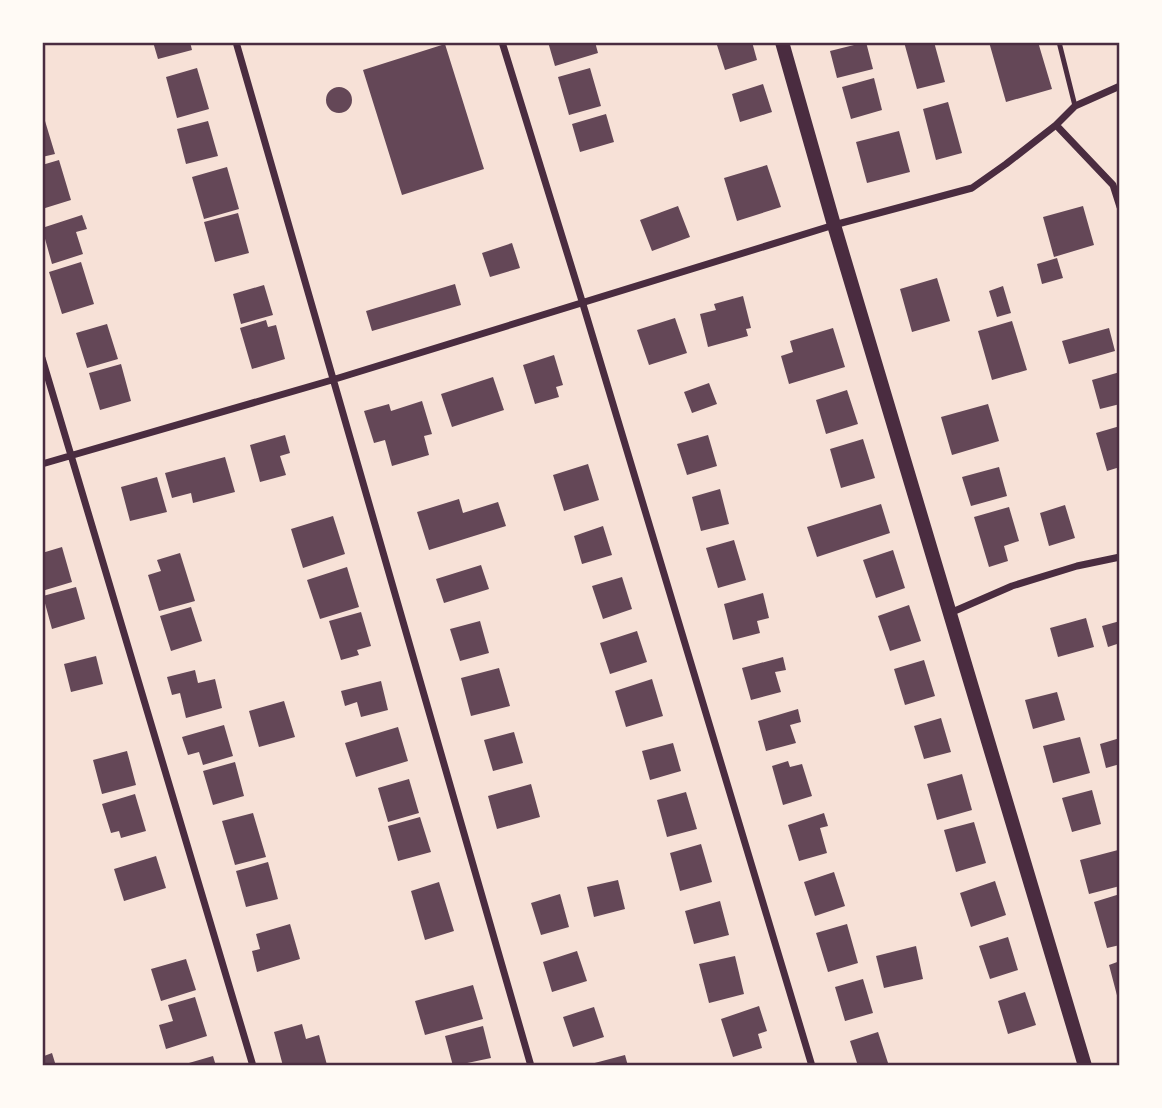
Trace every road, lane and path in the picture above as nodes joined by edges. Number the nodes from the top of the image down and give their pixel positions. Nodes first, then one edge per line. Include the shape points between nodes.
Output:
1 (236, 42) edge
2 (502, 42) edge
3 (782, 42) edge
4 (1059, 42) edge
5 (1120, 86) edge
6 (1075, 106) junction
7 (1056, 125) junction
8 (1120, 207) edge
9 (834, 225) junction
10 (583, 301) junction
11 (42, 358) edge
12 (332, 380) junction
13 (70, 456) junction
14 (42, 464) edge
15 (1120, 557) edge
16 (949, 613) junction
17 (253, 1066) edge
18 (531, 1066) edge
19 (812, 1066) edge
20 (1085, 1066) edge

1 - 12 street
2 - 10 street
3 - 9 main road
4 - 6 lane
5 - 6 street
6 - 7 street
7 - 8 street via 1113,185
7 - 9 street via 972,188
9 - 10 street
9 - 16 main road
10 - 12 street
10 - 19 street
11 - 13 street
12 - 13 street
12 - 18 street
13 - 14 street
13 - 17 street
15 - 16 street via 1012,586
16 - 20 main road

